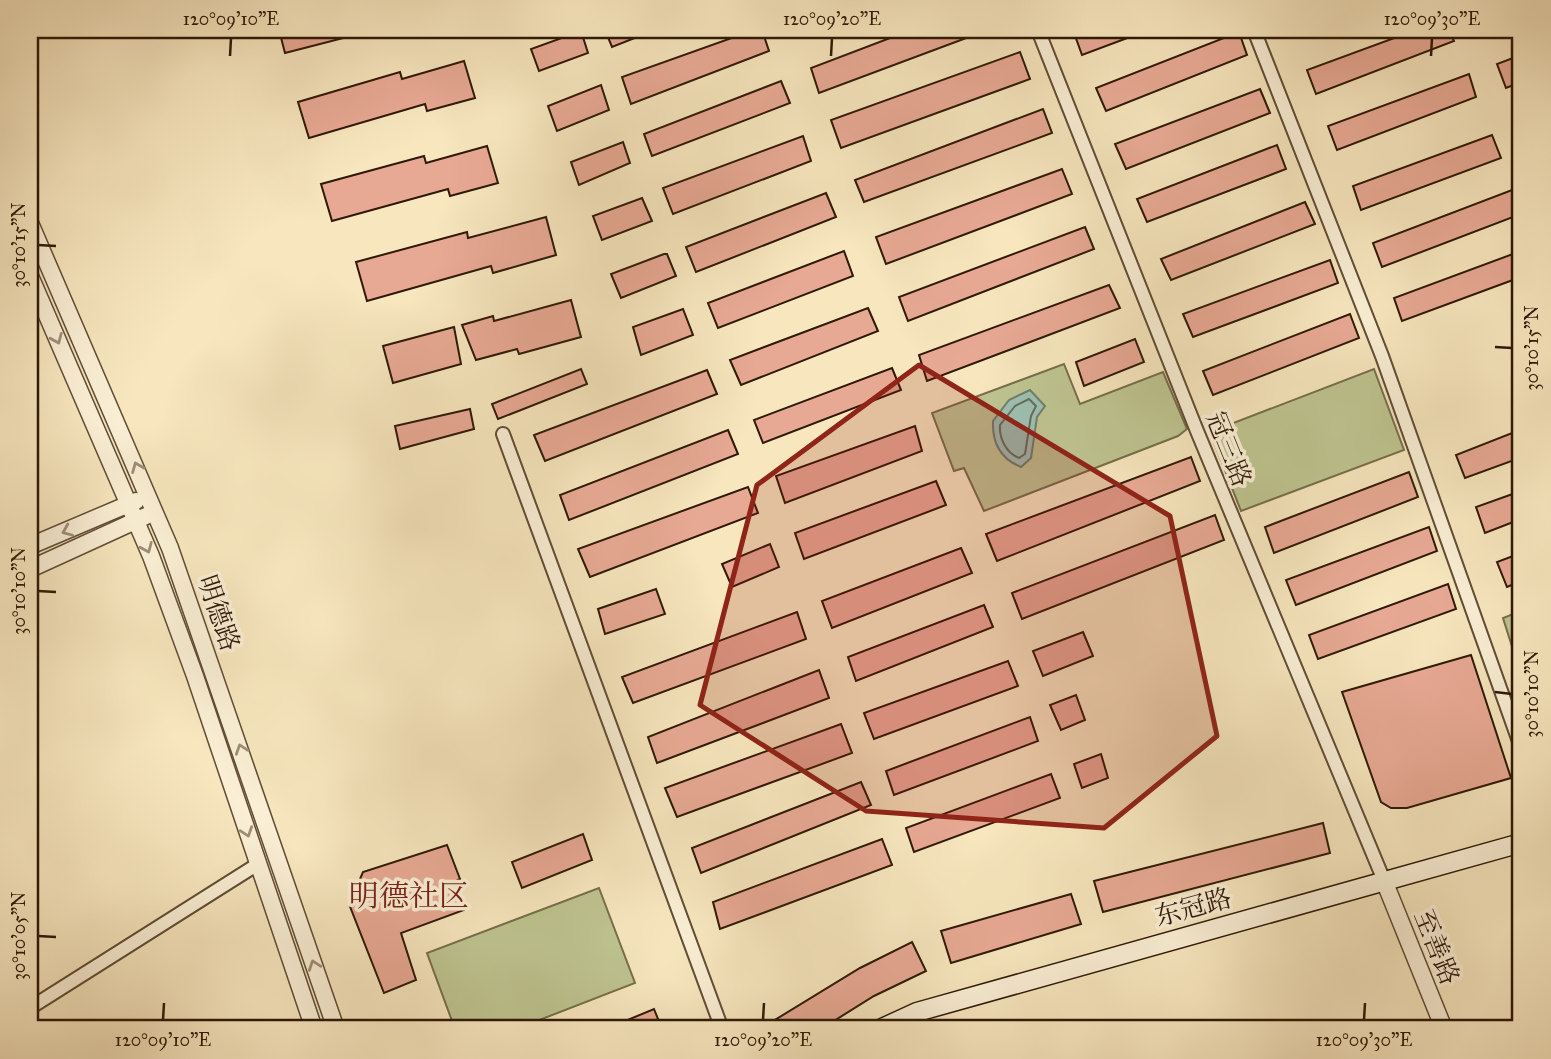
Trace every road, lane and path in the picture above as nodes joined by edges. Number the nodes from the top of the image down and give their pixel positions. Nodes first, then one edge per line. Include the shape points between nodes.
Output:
1 (1038, 30) edge
2 (1255, 30) edge
3 (30, 223) edge
4 (30, 276) edge
5 (503, 434) dead end
6 (148, 496) junction
7 (128, 504) junction
8 (155, 512) junction
9 (136, 521) junction
10 (30, 547) edge
11 (30, 569) edge
12 (1521, 747) edge
13 (1521, 843) edge
14 (258, 864) junction
15 (1385, 883) junction
16 (30, 1008) edge
17 (891, 1027) edge
18 (314, 1029) edge
19 (336, 1029) edge
20 (722, 1029) edge
21 (1444, 1029) edge

1 - 15 street, 冠三路 via 1196,431
2 - 12 street via 1382,356
6 -> 3 street, 明德路
4 -> 7 street, 明德路
5 - 20 street
6 - 7 street
6 - 8 street, 明德路
7 - 9 street, 明德路
7 -> 10 street
8 - 9 street
19 -> 8 street, 明德路 via 190,601
9 - 11 street
9 -> 14 street, 明德路 via 195,676
13 - 15 main road, 东冠路
14 - 16 street
14 - 18 street, 明德路
15 - 17 main road, 东冠路 via 917,1012
15 - 21 street, 至善路

